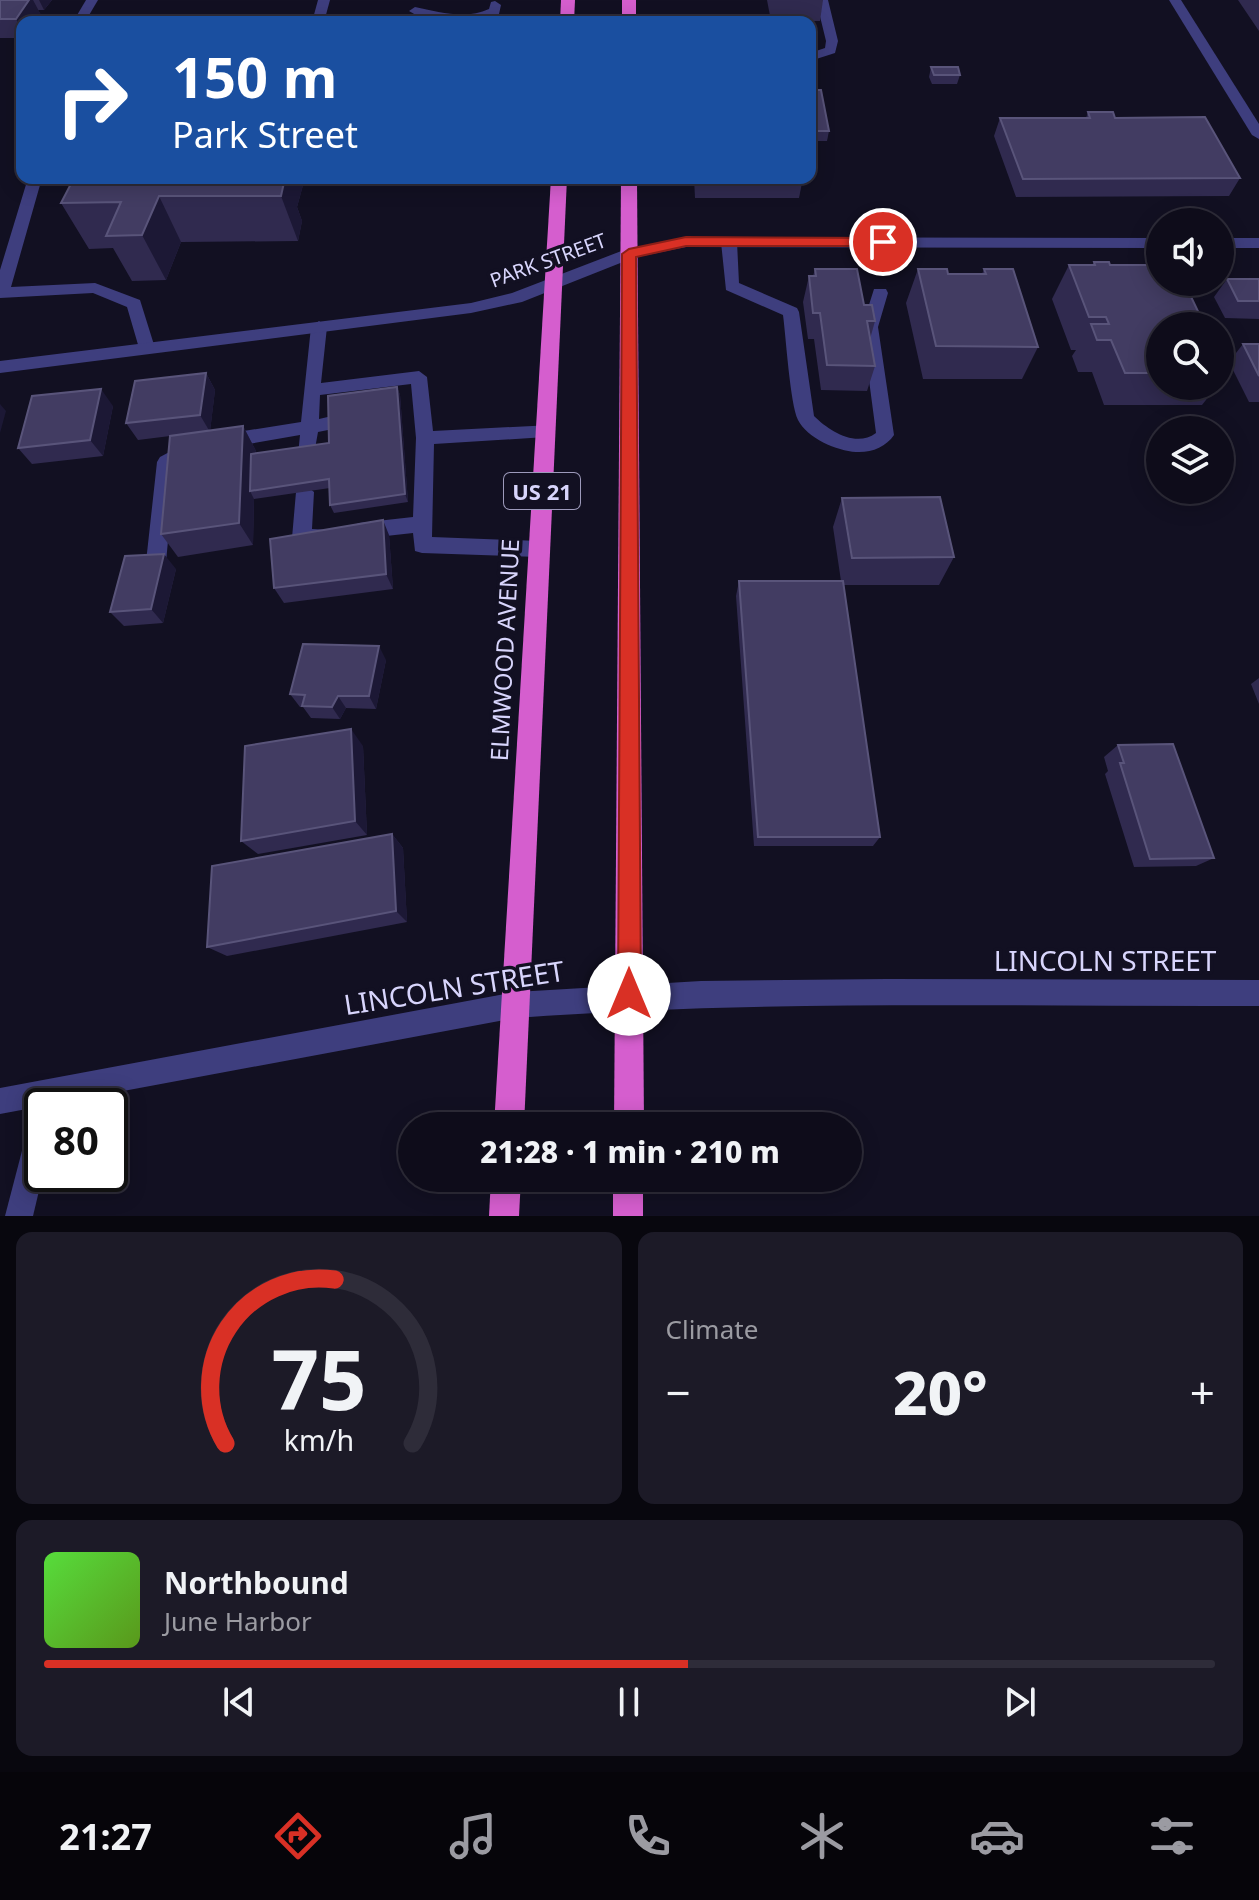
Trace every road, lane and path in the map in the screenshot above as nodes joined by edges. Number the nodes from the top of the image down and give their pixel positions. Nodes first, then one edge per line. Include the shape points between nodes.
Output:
1 (822, 0) edge
2 (1175, 0) edge
3 (495, 5) dead end
4 (415, 11) edge
5 (826, 19) junction
6 (816, 32) dead end
7 (816, 55) edge
8 (1259, 135) edge
9 (33, 184) edge
10 (559, 184) edge
11 (629, 184) edge
12 (729, 242) junction
13 (1146, 243) edge
14 (1234, 243) edge
15 (1259, 243) edge
16 (629, 254) junction
17 (553, 286) junction
18 (880, 293) dead end
19 (319, 327) junction
20 (147, 348) junction
21 (0, 367) edge
22 (312, 390) junction
23 (423, 410) junction
24 (401, 414) edge
25 (332, 423) edge
26 (309, 427) junction
27 (546, 430) junction
28 (425, 447) junction
29 (307, 455) edge
30 (405, 459) edge
31 (305, 492) edge
32 (423, 524) junction
33 (539, 549) junction
34 (156, 562) edge
35 (1259, 993) edge
36 (629, 994) junction
37 (516, 1005) junction
38 (103, 1088) edge
39 (24, 1100) edge
40 (0, 1101) edge
41 (510, 1112) edge
42 (629, 1112) edge
43 (25, 1192) edge
44 (505, 1192) edge
45 (628, 1192) edge
46 (19, 1216) edge
47 (504, 1216) edge
48 (628, 1216) edge

1 - 5 street
2 - 8 street
3 - 4 street via 486,16
5 - 6 street
5 - 7 street via 831,50
9 - 20 street via 1,293 95,288 134,304
10 - 17 highway, ELMWOOD AVENUE / US 21
11 - 16 highway
12 - 13 street, PARK STREET
12 - 16 street, PARK STREET via 686,242
12 - 18 street via 732,284 791,312 806,418 832,438 862,446 878,443 885,435 870,327
14 - 15 street
16 - 17 street, PARK STREET
16 - 36 highway
17 - 19 street, PARK STREET via 471,308
17 - 27 highway, ELMWOOD AVENUE / US 21
19 - 20 street, PARK STREET
19 - 22 street
20 - 21 street, PARK STREET
22 - 23 street via 419,377
22 - 26 street
23 - 24 street
23 - 28 street
25 - 26 street
26 - 29 street
26 - 34 street via 194,445 166,462
27 - 28 street
27 - 33 highway, ELMWOOD AVENUE / US 21
28 - 30 street
28 - 32 street
31 - 32 street via 302,538
32 - 33 street via 422,545
33 - 37 highway, ELMWOOD AVENUE / US 21
35 - 36 street, LINCOLN STREET
36 - 37 street, LINCOLN STREET
36 - 42 highway
37 - 38 street, LINCOLN STREET
37 - 41 highway, ELMWOOD AVENUE / US 21
39 - 40 street, LINCOLN STREET
43 - 46 street
44 - 47 highway
45 - 48 highway

